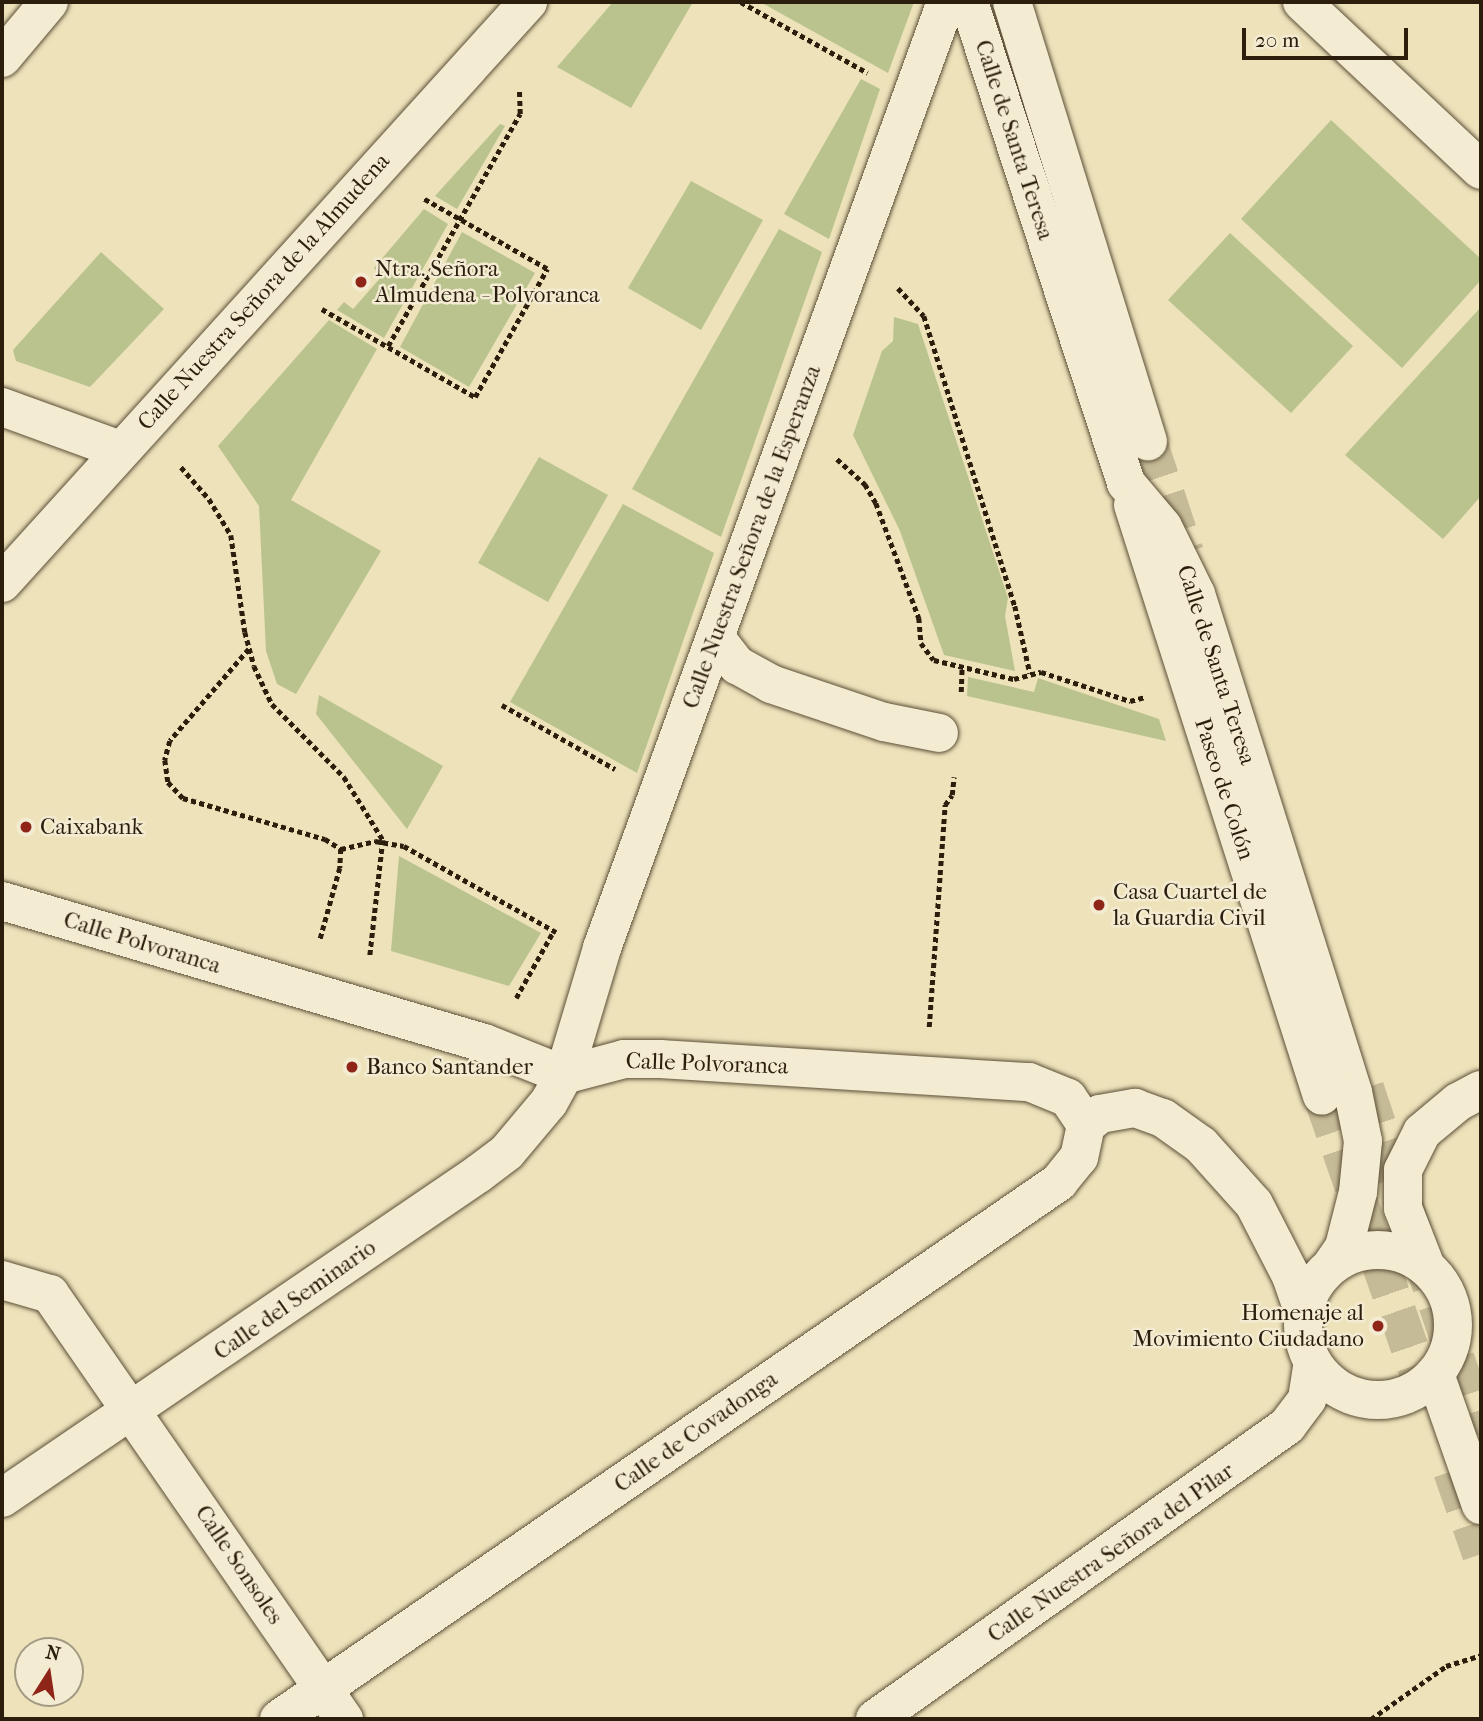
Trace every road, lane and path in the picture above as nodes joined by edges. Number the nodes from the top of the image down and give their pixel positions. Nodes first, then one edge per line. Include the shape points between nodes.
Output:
1 (49, 2) edge
2 (528, 2) edge
3 (741, 2) edge
4 (946, 2) edge
5 (969, 2) edge
6 (1012, 2) edge
7 (1302, 2) edge
8 (2, 58) edge
9 (877, 78) dead end
10 (519, 90) dead end
11 (1481, 170) edge
12 (422, 198) dead end
13 (461, 220) junction
14 (898, 288) dead end
15 (322, 309) dead end
16 (388, 346) junction
17 (2, 407) edge
18 (1148, 441) tunnel mouth
19 (120, 450) junction
20 (837, 459) dead end
21 (181, 467) dead end
22 (1126, 483) junction
23 (2, 583) edge
24 (715, 637) junction
25 (249, 649) junction
26 (962, 668) junction
27 (1030, 673) junction
28 (960, 695) dead end
29 (1149, 696) dead end
30 (502, 705) dead end
31 (947, 748) joint
32 (620, 772) dead end
33 (383, 840) junction
34 (341, 849) junction
35 (2, 901) edge
36 (564, 936) dead end
37 (320, 940) dead end
38 (370, 955) dead end
39 (929, 1039) dead end
40 (564, 1075) junction
41 (1481, 1090) edge
42 (1322, 1096) tunnel mouth
43 (1086, 1125) junction
44 (1332, 1265) junction
45 (1426, 1267) junction
46 (2, 1280) edge
47 (1304, 1313) junction
48 (1313, 1363) junction
49 (1435, 1374) junction
50 (134, 1411) junction
51 (2, 1498) edge
52 (1481, 1505) edge
53 (1481, 1655) edge
54 (333, 1704) edge
55 (279, 1719) edge
56 (875, 1719) edge
57 (1371, 1719) edge

1 - 8 street
2 - 19 street, Calle Nuestra Señora de la Almudena
3 - 9 path
4 - 24 street, Calle Nuestra Señora de la Esperanza
5 - 22 street, Calle de Santa Teresa
6 - 18 street
7 - 11 street
10 - 13 path via 520,114
12 - 13 path
13 - 16 path
13 - 16 path via 547,269 482,385 475,397
14 - 27 path via 923,316 1015,606
15 - 16 path
17 - 19 street
19 - 23 street, Calle Nuestra Señora de la Almudena
20 - 26 path via 865,484 876,503 919,618 921,643 934,660
21 - 25 path via 209,499 231,535
22 - 42 street, Paseo de Colón
22 - 44 street, Calle de Santa Teresa via 1163,527 1192,584 1357,1105 1363,1141 1358,1192 1347,1237
24 - 31 street via 737,665 771,684
24 - 40 street, Calle Nuestra Señora de la Esperanza via 602,948
25 - 33 path via 272,704 344,777
25 - 34 path via 170,741 165,760 168,782 183,798 325,839
26 - 27 path via 1014,679
26 - 28 path
27 - 29 path via 1130,701
30 - 32 path
31 - 39 path via 952,795 945,804
33 - 34 path
33 - 36 path via 404,846
33 - 38 path
34 - 37 path
35 - 40 street, Calle Polvoranca via 484,1043
40 - 43 street, Calle Polvoranca via 624,1059 660,1059 1029,1082 1068,1098
40 - 50 street, Calle del Seminario via 549,1102 497,1159
41 - 45 street via 1458,1102 1422,1132 1403,1170 1403,1208
43 - 47 street via 1100,1114 1135,1108 1155,1113 1201,1145 1254,1204 1291,1276
43 - 54 street, Calle de Covadonga via 1079,1157 1059,1182
44 - 45 street via 1348,1256 1387,1251
44 - 47 street via 1318,1279
45 - 49 street via 1451,1307 1453,1331
46 - 50 street, Calle Sonsoles via 50,1294
47 - 48 street via 1304,1339
48 - 49 street via 1347,1394 1371,1400 1405,1394
48 - 56 street, Calle Nuestra Señora del Pilar via 1307,1399 1287,1426
49 - 52 street
50 - 51 street, Calle del Seminario
50 - 54 street, Calle Sonsoles
53 - 57 path via 1446,1666
54 - 55 street, Calle de Covadonga

